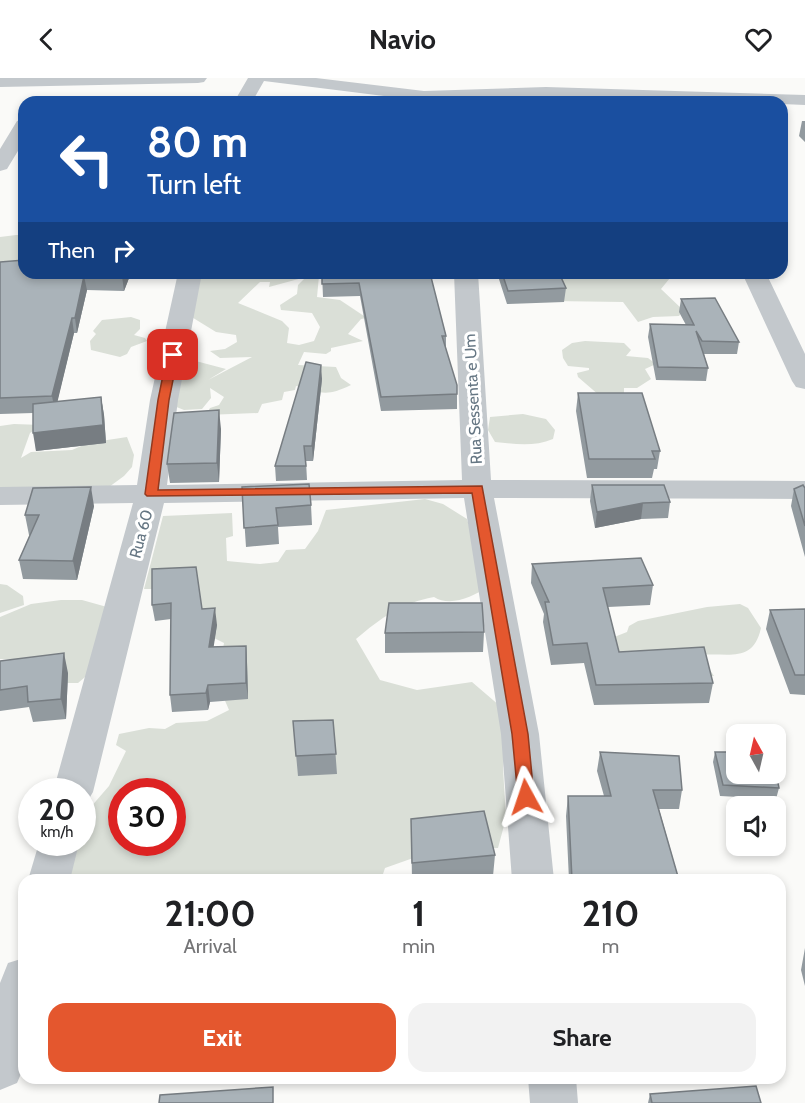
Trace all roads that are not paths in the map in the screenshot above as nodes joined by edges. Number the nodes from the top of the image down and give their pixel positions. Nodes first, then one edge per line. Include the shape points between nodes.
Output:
1 (198, 78) edge
2 (257, 78) edge
3 (271, 78) edge
4 (50, 81) junction
5 (336, 81) edge
6 (0, 82) edge
7 (41, 96) edge
8 (246, 96) edge
9 (420, 96) edge
10 (495, 96) edge
11 (629, 96) edge
12 (788, 100) edge
13 (805, 100) edge
14 (18, 135) edge
15 (0, 165) edge
16 (189, 279) edge
17 (466, 279) edge
18 (757, 279) edge
19 (805, 381) edge
20 (477, 489) junction
21 (805, 490) edge
22 (151, 494) junction
23 (0, 496) edge
24 (77, 778) edge
25 (55, 856) edge
26 (51, 874) edge
27 (533, 874) edge
28 (18, 1000) edge
29 (0, 1068) edge
30 (552, 1084) edge
31 (554, 1103) edge

1 - 4 street
2 - 8 street
3 - 5 street
4 - 6 street
4 - 7 street
5 - 9 street
10 - 11 street via 546,92
12 - 13 street
14 - 15 street
16 - 22 street, Rua 60 via 164,400
17 - 20 street, Rua Sessenta e Um
18 - 19 street
20 - 21 street
20 - 22 street
20 - 27 street, Rua Sessenta e Um via 520,734
22 - 23 street
22 - 24 street, Rua 60
25 - 26 street
28 - 29 street
30 - 31 street

